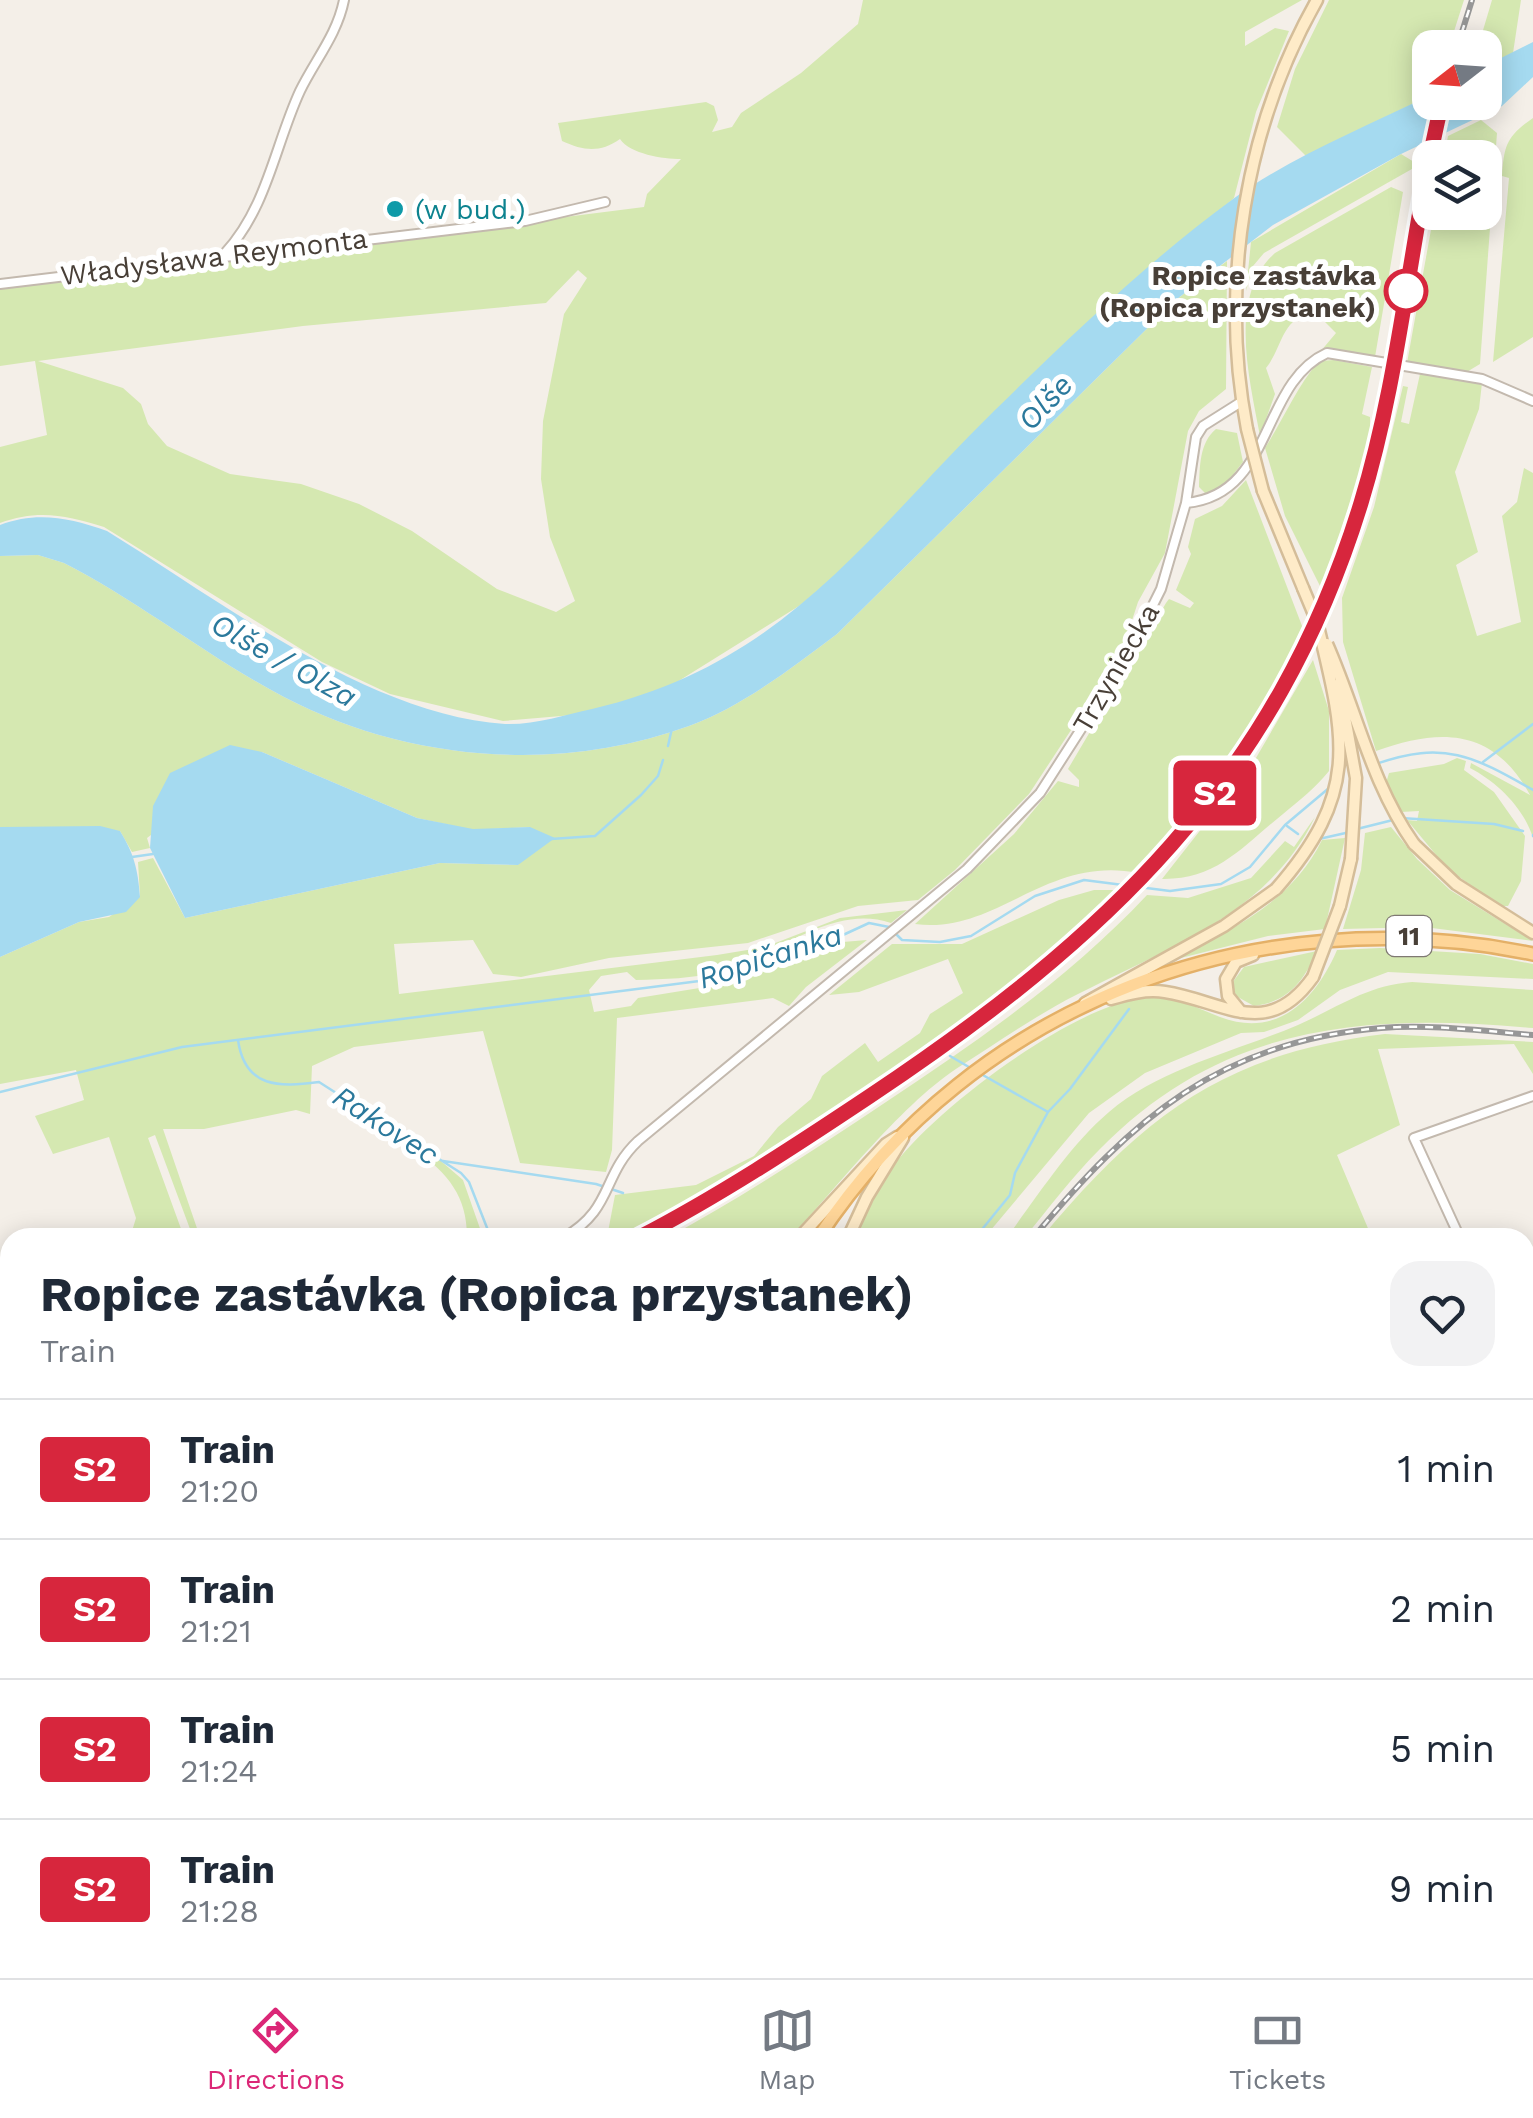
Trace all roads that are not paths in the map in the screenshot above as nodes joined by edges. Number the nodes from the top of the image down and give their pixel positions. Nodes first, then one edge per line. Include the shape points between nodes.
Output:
1 (344, 0) edge
2 (1317, 0) edge
3 (605, 202) dead end
4 (225, 254) junction
5 (0, 284) edge
6 (1533, 400) edge
7 (1241, 402) junction
8 (1186, 504) junction
9 (1317, 622) junction
10 (1533, 932) edge
11 (1285, 944) junction
12 (1533, 954) edge
13 (1242, 1013) junction
14 (1067, 1014) junction
15 (1533, 1096) edge
16 (906, 1132) junction
17 (577, 1228) edge
18 (808, 1228) edge
19 (826, 1228) edge
20 (853, 1228) edge
21 (1455, 1228) edge

1 - 4 street via 274,166
2 - 7 main road via 1270,104 1252,168 1237,282
3 - 4 street, Władysława Reymonta via 525,220
4 - 5 street, Władysława Reymonta
6 - 8 street via 1482,378 1327,353 1281,401 1234,485 1213,500
7 - 8 street, Trzyniecka via 1196,437
7 - 9 main road, bridge via 1263,491
8 - 17 street, Trzyniecka via 1152,606 1055,772 1000,837 638,1141 616,1164 593,1217
9 - 10 main road, bridge via 1352,700 1379,788 1414,844 1456,884
9 - 13 main road, bridge via 1340,684 1353,752 1351,859 1313,977 1281,1008
9 - 14 main road, bridge via 1338,709 1338,782 1316,840 1276,889 1224,926
11 - 12 main road, 11 via 1413,936
11 - 13 main road via 1229,970 1226,990
11 - 14 main road, 11 via 1162,973
13 - 14 main road via 1160,991
14 - 16 main road, 11 via 994,1060
15 - 21 street via 1414,1138
16 - 18 main road via 886,1144
16 - 19 main road, 11
16 - 20 main road

